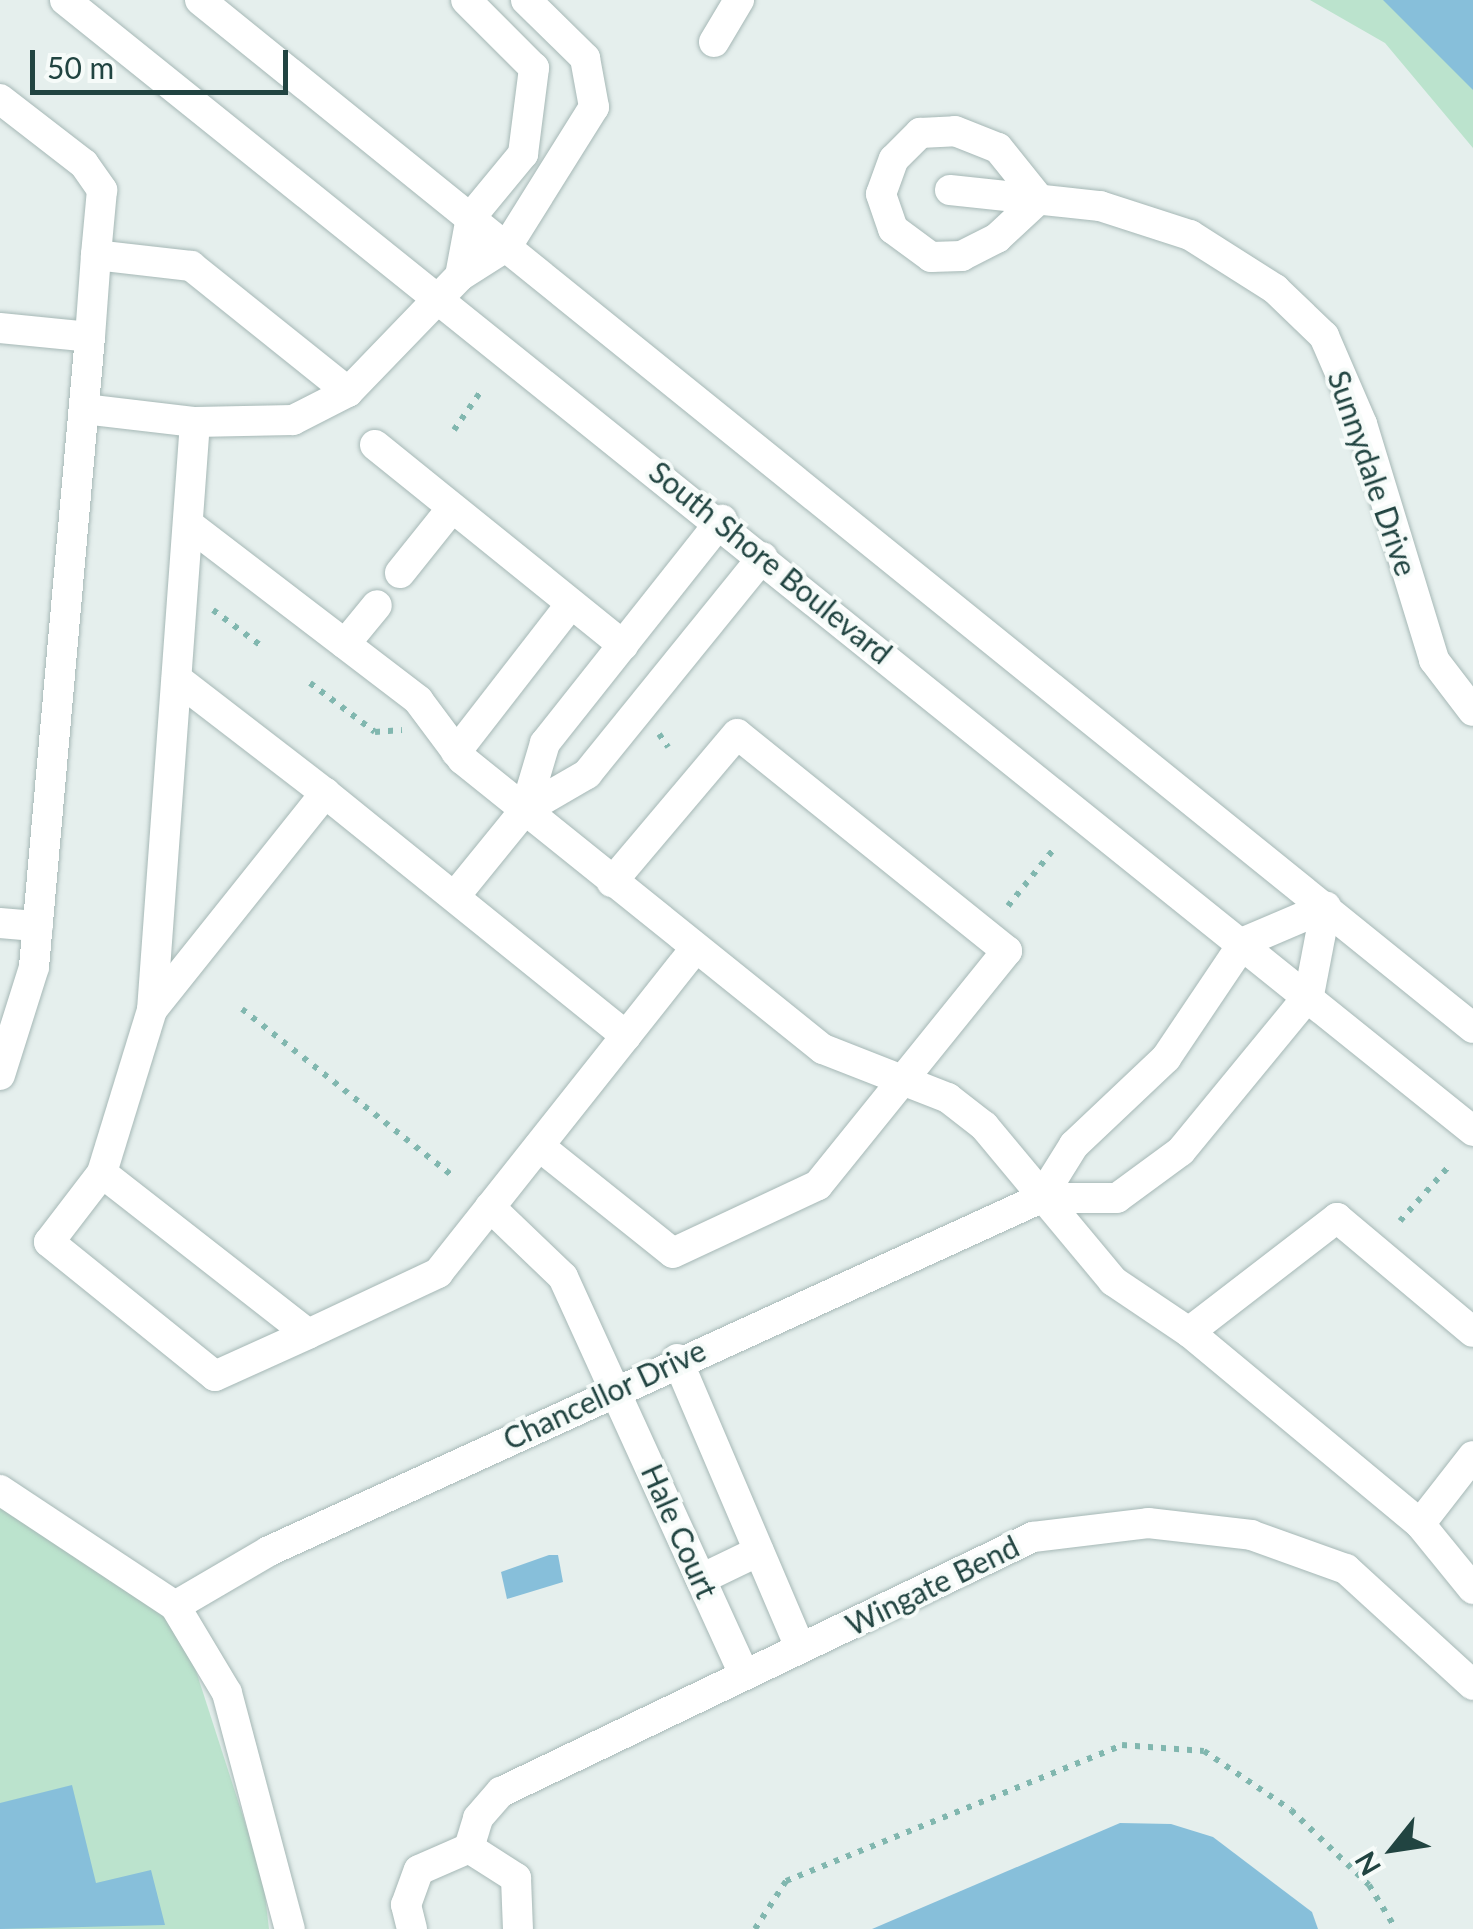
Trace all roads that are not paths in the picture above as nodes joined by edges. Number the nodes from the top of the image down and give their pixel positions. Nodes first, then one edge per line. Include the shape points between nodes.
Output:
1 (65, 0) edge
2 (200, 0) edge
3 (466, 0) edge
4 (526, 0) edge
5 (739, 0) edge
6 (714, 42) dead end
7 (0, 99) edge
8 (950, 190) dead end
9 (1039, 199) junction
10 (471, 217) junction
11 (507, 246) junction
12 (96, 255) junction
13 (451, 288) junction
14 (0, 328) edge
15 (90, 337) junction
16 (348, 392) junction
17 (84, 409) junction
18 (196, 422) junction
19 (375, 445) dead end
20 (452, 508) junction
21 (722, 520) junction
22 (188, 524) junction
23 (763, 556) junction
24 (400, 572) dead end
25 (376, 604) dead end
26 (571, 604) junction
27 (345, 644) junction
28 (623, 645) junction
29 (176, 679) junction
30 (1473, 711) edge
31 (447, 739) junction
32 (325, 793) junction
33 (524, 810) junction
34 (612, 882) junction
35 (455, 896) junction
36 (1326, 907) junction
37 (0, 922) edge
38 (38, 926) junction
39 (1244, 942) junction
40 (695, 949) junction
41 (1309, 996) junction
42 (152, 1010) junction
43 (1473, 1028) edge
44 (626, 1036) junction
45 (0, 1076) edge
46 (902, 1079) junction
47 (1473, 1131) edge
48 (539, 1146) junction
49 (102, 1173) junction
50 (1041, 1198) junction
51 (490, 1207) junction
52 (1189, 1332) junction
53 (1473, 1332) edge
54 (308, 1334) junction
55 (676, 1359) junction
56 (616, 1388) junction
57 (1473, 1456) edge
58 (0, 1490) edge
59 (1420, 1524) junction
60 (759, 1551) junction
61 (702, 1579) junction
62 (1473, 1589) edge
63 (175, 1606) junction
64 (800, 1648) junction
65 (744, 1674) junction
66 (1473, 1685) edge
67 (470, 1848) junction
68 (290, 1929) edge
69 (412, 1929) edge
70 (518, 1929) edge

1 - 13 street, South Shore Boulevard
2 - 10 street
3 - 10 street via 534,68 523,154
4 - 11 street via 585,58 594,108
5 - 6 street
7 - 12 street via 84,164 102,190
8 - 9 street, Sunnydale Drive
9 - 9 street via 998,148 956,131 920,133 894,159 881,194 894,229 931,257 962,256 997,238
9 - 30 street, Sunnydale Drive via 1100,206 1190,236 1274,289 1324,336 1362,424 1434,660
10 - 11 street
10 - 13 street
11 - 13 street
11 - 36 street
12 - 15 street
12 - 16 street via 192,266
13 - 16 street
13 - 21 street, South Shore Boulevard
14 - 15 street
15 - 17 street
16 - 18 street via 293,420
17 - 18 street
17 - 38 street
18 - 22 street
19 - 20 street
20 - 24 street
20 - 26 street
21 - 23 street, South Shore Boulevard
21 - 28 street
22 - 27 street
22 - 29 street
23 - 33 street via 587,774
23 - 39 street, South Shore Boulevard
25 - 27 street
26 - 28 street
26 - 31 street
27 - 31 street
28 - 33 street via 546,743
29 - 32 street
29 - 42 street
31 - 33 street
32 - 35 street
32 - 42 street
33 - 34 street
33 - 35 street
34 - 40 street
34 - 46 street via 738,734 1006,951
35 - 44 street
36 - 39 street
36 - 41 street, Chancellor Drive
36 - 43 street
37 - 38 street
38 - 45 street
39 - 41 street, South Shore Boulevard
39 - 50 street via 1166,1058 1074,1145
40 - 44 street
40 - 46 street via 823,1049
41 - 47 street, South Shore Boulevard
41 - 50 street, Chancellor Drive via 1181,1151 1118,1198
42 - 49 street
44 - 48 street
46 - 48 street via 818,1185 673,1253
46 - 50 street via 984,1126
48 - 51 street
49 - 54 street
49 - 54 street via 49,1242 215,1376
50 - 52 street via 1113,1281
50 - 55 street, Chancellor Drive
51 - 54 street via 438,1274
51 - 56 street, Hale Court via 563,1277
52 - 53 street via 1337,1218
52 - 59 street
55 - 56 street, Chancellor Drive
55 - 60 street
56 - 61 street, Hale Court
56 - 63 street, Chancellor Drive via 268,1550
57 - 59 street
58 - 63 street
59 - 62 street
60 - 61 street
60 - 64 street
61 - 65 street, Hale Court
63 - 68 street via 228,1692
64 - 65 street, Wingate Bend
64 - 66 street, Wingate Bend via 1032,1537 1148,1523 1250,1534 1346,1569
65 - 67 street, Wingate Bend via 501,1792 478,1818
67 - 69 street via 419,1870 406,1906
67 - 70 street via 516,1878

